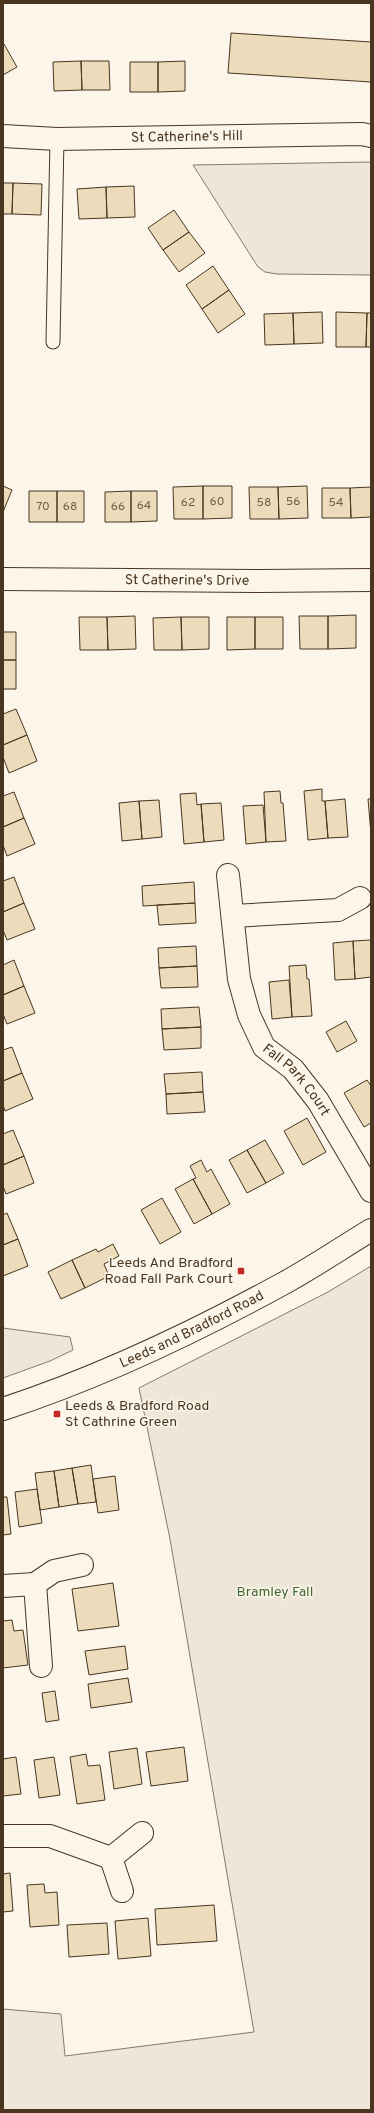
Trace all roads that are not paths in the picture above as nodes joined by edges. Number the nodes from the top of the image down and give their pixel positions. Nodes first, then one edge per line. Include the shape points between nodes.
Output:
1 (3, 136) edge
2 (371, 136) edge
3 (58, 139) junction
4 (53, 342) dead end
5 (3, 579) edge
6 (371, 580) edge
7 (228, 874) dead end
8 (360, 898) dead end
9 (233, 916) junction
10 (371, 1191) edge
11 (371, 1230) edge
12 (3, 1409) edge
13 (82, 1565) dead end
14 (34, 1584) junction
15 (3, 1586) edge
16 (42, 1666) dead end
17 (142, 1833) dead end
18 (3, 1836) edge
19 (111, 1858) junction
20 (122, 1891) dead end

1 - 3 street, St Catherine's Hill
2 - 3 street, St Catherine's Hill via 362,134
3 - 4 lane
5 - 6 street, St Catherine's Drive
7 - 9 street, Fall Park Court
8 - 9 street via 338,910
9 - 10 street, Fall Park Court via 239,979 249,1015 264,1047 293,1070 318,1101
11 - 12 street, Leeds and Bradford Road via 286,1282 161,1346 92,1377
13 - 14 street via 54,1571
14 - 15 street
14 - 16 street
17 - 19 street
18 - 19 street via 50,1836
19 - 20 street

